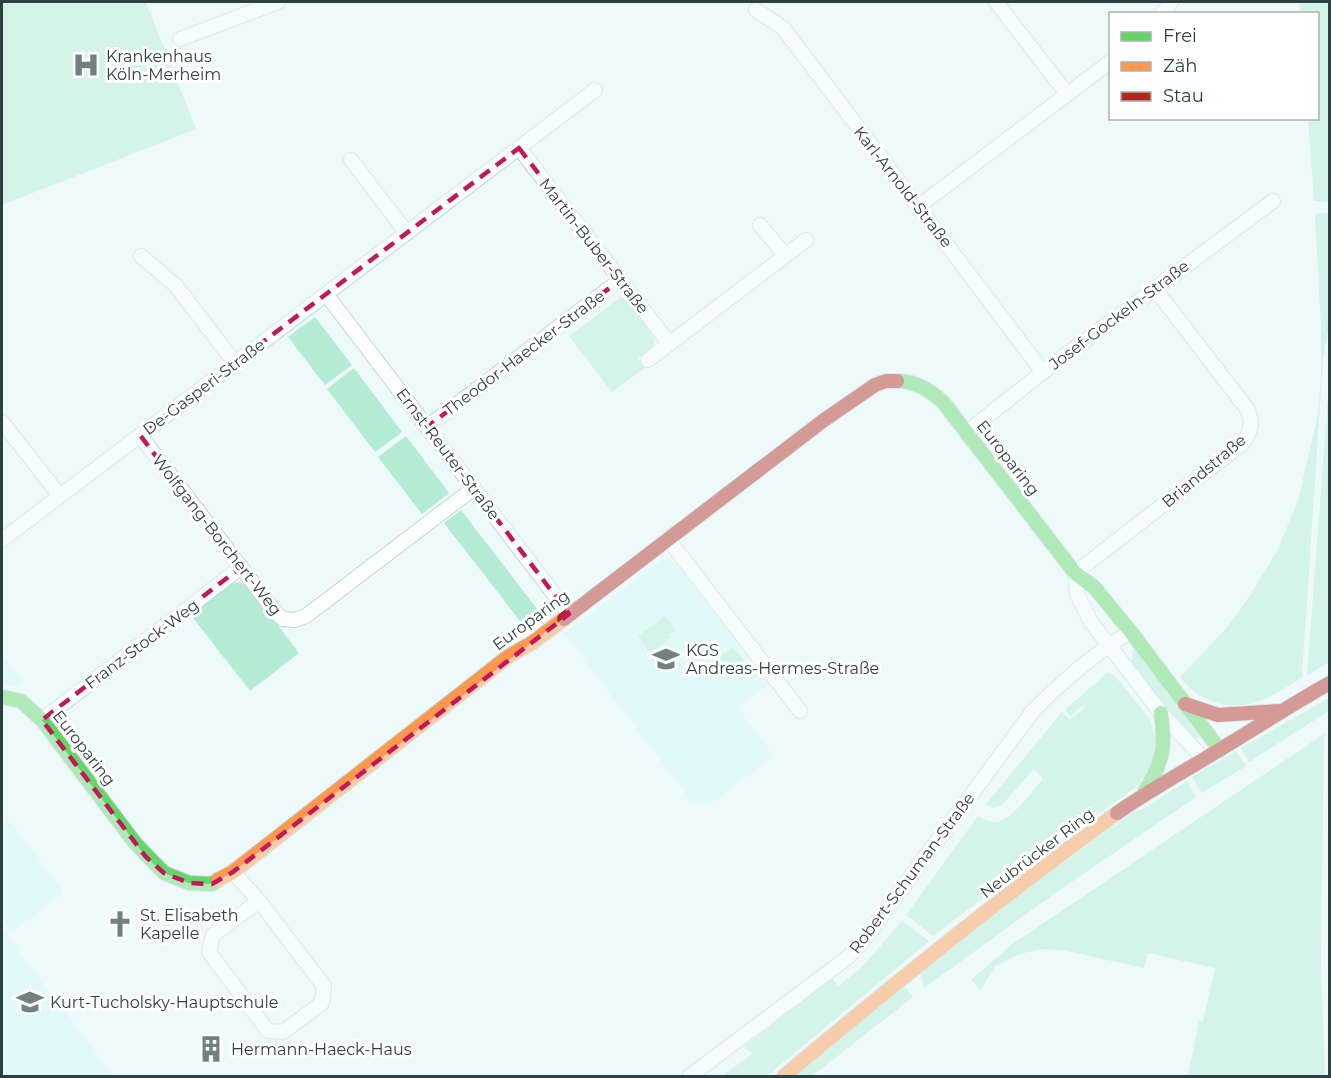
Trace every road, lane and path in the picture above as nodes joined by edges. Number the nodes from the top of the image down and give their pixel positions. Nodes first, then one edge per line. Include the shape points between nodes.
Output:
1 (278, 2) edge
2 (996, 2) edge
3 (756, 10) dead end
4 (180, 39) dead end
5 (1109, 63) edge
6 (595, 90) dead end
7 (1067, 94) junction
8 (519, 148) junction
9 (351, 160) dead end
10 (1273, 201) dead end
11 (919, 206) junction
12 (760, 225) dead end
13 (406, 233) junction
14 (806, 240) dead end
15 (785, 255) junction
16 (141, 256) dead end
17 (620, 280) junction
18 (1155, 290) junction
19 (326, 294) junction
20 (669, 343) junction
21 (648, 360) dead end
22 (235, 363) junction
23 (1044, 372) junction
24 (2, 422) edge
25 (427, 426) junction
26 (966, 432) junction
27 (140, 435) junction
28 (474, 488) junction
29 (60, 496) junction
30 (668, 539) junction
31 (2, 540) edge
32 (240, 568) junction
33 (1075, 573) junction
34 (569, 614) junction
35 (1131, 632) junction
36 (1109, 644) junction
37 (1329, 683) edge
38 (2, 697) edge
39 (1185, 704) junction
40 (800, 711) dead end
41 (1280, 711) junction
42 (1161, 713) junction
43 (42, 720) junction
44 (1220, 750) junction
45 (1204, 759) junction
46 (1143, 795) junction
47 (232, 872) junction
48 (259, 901) junction
49 (690, 1077) edge
50 (784, 1077) edge

1 - 4 street
2 - 7 street
3 - 11 street, Karl-Arnold-Straße via 783,28
5 - 7 street
6 - 8 street, De-Gasperi-Straße
7 - 11 street
8 - 13 street, De-Gasperi-Straße
8 - 17 street, Martin-Buber-Straße
9 - 13 street
10 - 18 street, Josef-Gockeln-Straße
11 - 23 street, Karl-Arnold-Straße
12 - 15 street
13 - 19 street, De-Gasperi-Straße
14 - 15 street
15 - 20 street
16 - 22 street via 176,286
17 - 20 street, Martin-Buber-Straße
17 - 25 street, Theodor-Haecker-Straße
18 - 23 street, Josef-Gockeln-Straße
18 - 33 street, Briandstraße via 1248,410 1251,431 1234,451
19 - 22 street, De-Gasperi-Straße
19 - 25 street, Ernst-Reuter-Straße
20 - 21 street
22 - 27 street, De-Gasperi-Straße
23 - 26 street, Josef-Gockeln-Straße
24 - 29 street
25 - 28 street, Ernst-Reuter-Straße
26 - 30 street, Europaring via 928,389 908,381 875,384
26 - 33 street, Europaring
27 - 29 street, De-Gasperi-Straße
27 - 32 street, Wolfgang-Borchert-Weg
28 - 32 street, Wolfgang-Borchert-Weg via 306,616 283,619
28 - 34 street, Ernst-Reuter-Straße
29 - 31 street, De-Gasperi-Straße
30 - 34 street, Europaring
30 - 40 street
32 - 43 street, Franz-Stock-Weg
33 - 35 street, Europaring via 1094,587
33 - 36 street, Europaring via 1077,594 1091,622
34 - 47 street, Europaring
35 - 36 street
35 - 39 street, Europaring
36 - 42 street, Europaring
36 - 49 street, Robert-Schuman-Straße via 1060,683 1033,711 861,944
37 - 41 street, Neubrücker Ring
38 - 43 street, Europaring via 21,701
39 - 41 street via 1218,715
39 - 44 street, Europaring
41 - 44 street, Neubrücker Ring
42 - 45 street, Europaring
42 - 46 street via 1165,748 1160,769
43 - 47 street, Europaring via 135,843 164,873 189,883 212,884
44 - 45 street, Neubrücker Ring
45 - 46 street, Neubrücker Ring
46 - 50 street, Neubrücker Ring via 904,975
47 - 48 street
48 - 48 street via 213,935 209,952 268,1031 283,1032 322,1003 324,986

